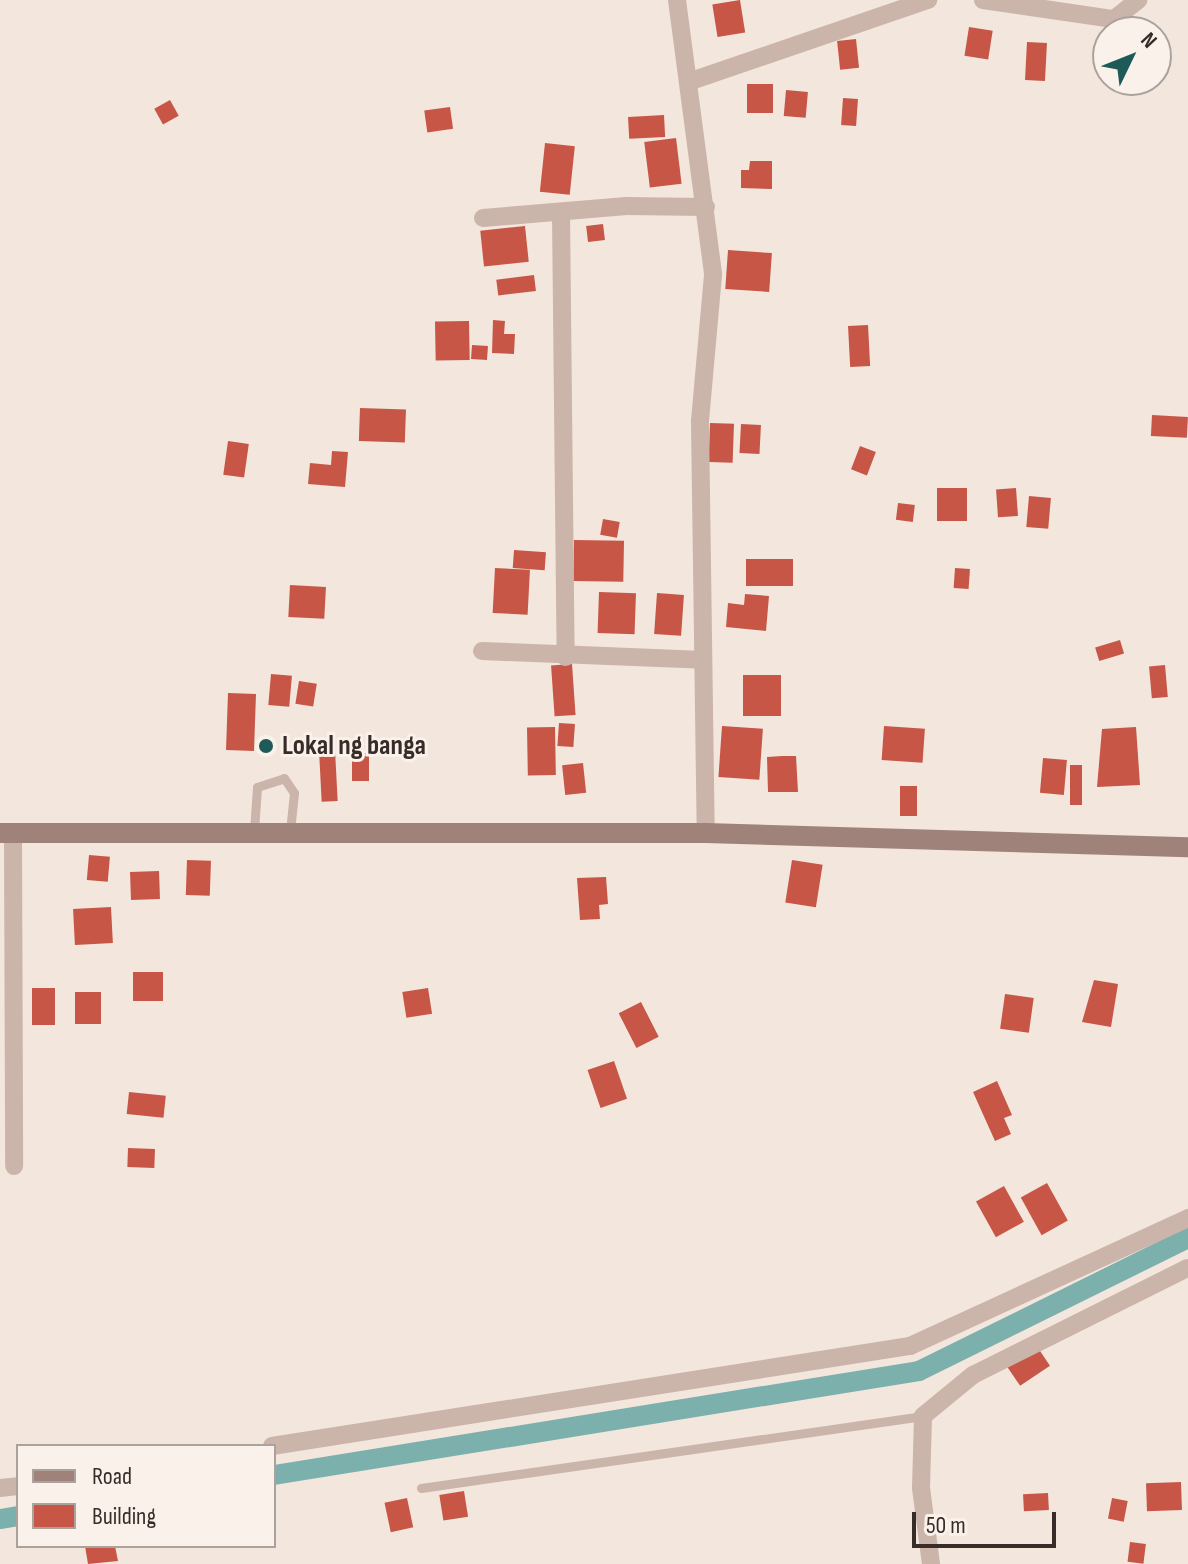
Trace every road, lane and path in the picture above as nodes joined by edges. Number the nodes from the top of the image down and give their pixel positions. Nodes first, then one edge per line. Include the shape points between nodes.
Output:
1 (677, 0) edge
2 (928, 0) edge
3 (983, 0) edge
4 (1138, 0) edge
5 (688, 82) junction
6 (706, 207) junction
7 (561, 213) junction
8 (483, 218) dead end
9 (482, 651) dead end
10 (566, 657) junction
11 (703, 660) junction
12 (254, 831) junction
13 (6, 832) edge
14 (706, 833) junction
15 (290, 834) junction
16 (1188, 847) edge
17 (14, 1166) dead end
18 (1188, 1218) edge
19 (1188, 1268) edge
20 (923, 1416) junction
21 (276, 1445) edge
22 (421, 1488) dead end
23 (931, 1564) edge

1 - 5 street
2 - 5 street
3 - 4 street via 1114,19
5 - 6 street
6 - 7 street
6 - 11 street via 713,275 700,422
7 - 8 street
7 - 10 street
9 - 10 street
10 - 11 street
11 - 14 street
12 - 13 main road
12 - 15 main road
12 - 15 lane via 257,787 284,778 294,793
13 - 17 street
14 - 15 main road
14 - 16 main road
18 - 21 street via 910,1346
19 - 20 street via 973,1375
20 - 22 lane
20 - 23 street via 921,1488

